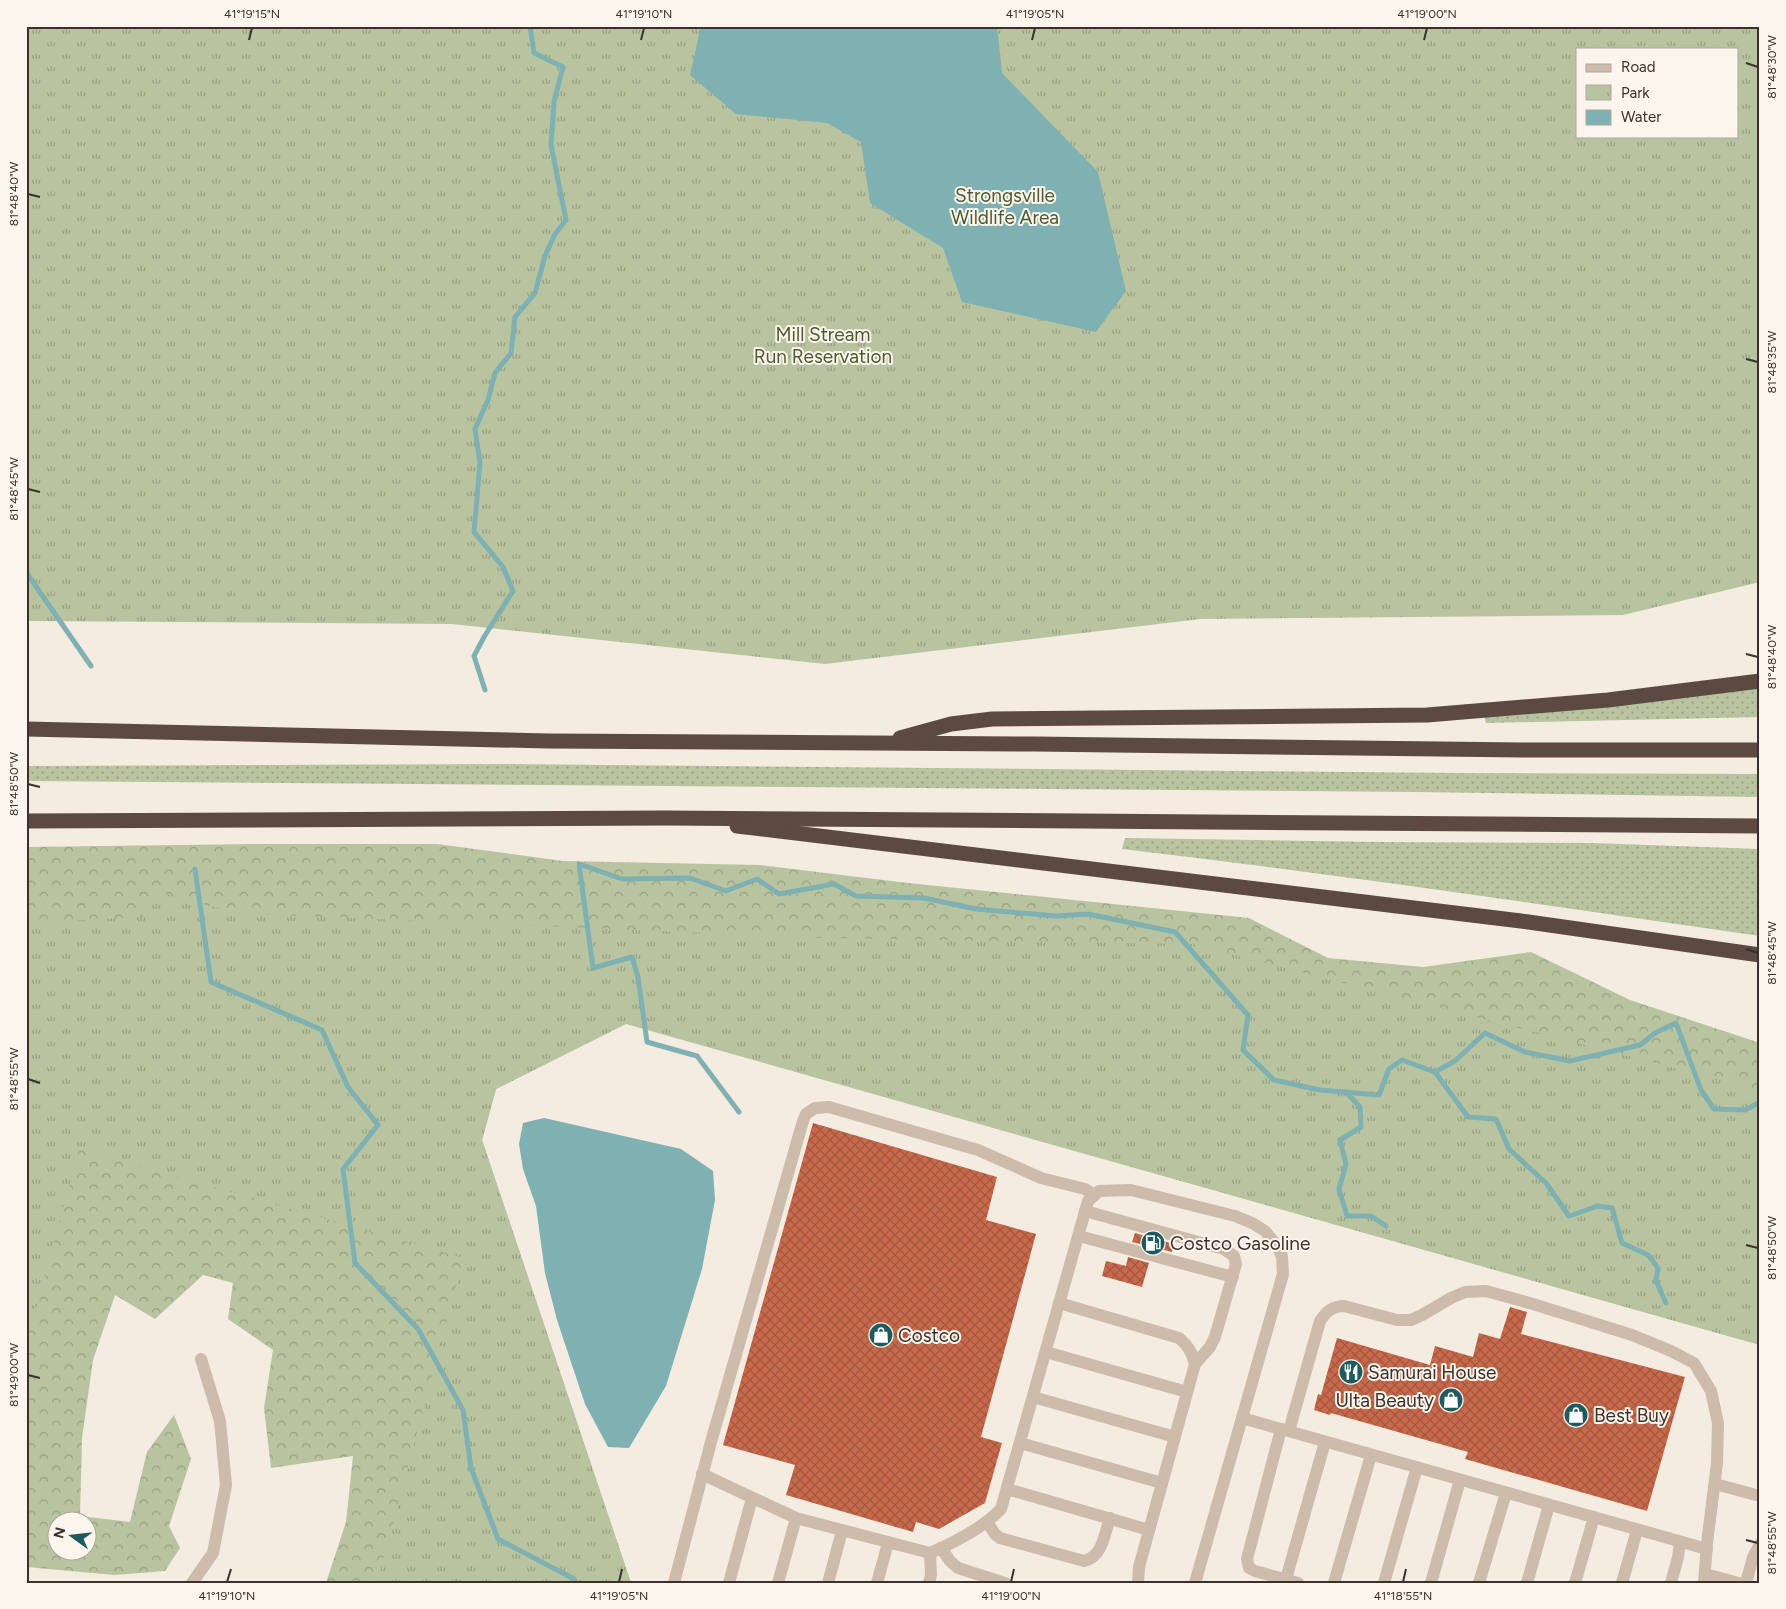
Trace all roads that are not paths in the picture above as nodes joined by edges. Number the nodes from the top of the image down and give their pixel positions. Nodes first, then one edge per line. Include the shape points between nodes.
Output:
1 (1760, 681) edge
2 (26, 729) edge
3 (884, 743) junction
4 (1760, 750) edge
5 (665, 818) junction
6 (26, 821) edge
7 (1760, 826) edge
8 (1760, 955) edge
9 (1094, 1195) junction
10 (1085, 1211) junction
11 (1078, 1236) junction
12 (1233, 1277) junction
13 (1059, 1303) junction
14 (1046, 1352) junction
15 (201, 1359) dead end
16 (1195, 1364) junction
17 (1187, 1392) junction
18 (1033, 1397) junction
19 (1242, 1418) junction
20 (1285, 1430) junction
21 (1175, 1437) junction
22 (1325, 1442) junction
23 (1020, 1443) junction
24 (1371, 1455) junction
25 (1417, 1468) junction
26 (702, 1474) junction
27 (1460, 1480) junction
28 (1162, 1483) junction
29 (1714, 1484) junction
30 (1007, 1489) junction
31 (1506, 1493) junction
32 (1760, 1496) edge
33 (752, 1498) junction
34 (1549, 1505) junction
35 (796, 1518) junction
36 (1110, 1518) junction
37 (1594, 1518) junction
38 (987, 1522) junction
39 (1149, 1530) junction
40 (1637, 1530) junction
41 (842, 1531) junction
42 (1680, 1542) junction
43 (888, 1543) junction
44 (1760, 1544) edge
45 (1707, 1549) junction
46 (935, 1551) junction
47 (1705, 1578) edge
48 (983, 1580) edge
49 (1292, 1581) edge
50 (192, 1583) edge
51 (674, 1583) edge
52 (729, 1583) edge
53 (778, 1583) edge
54 (828, 1583) edge
55 (877, 1583) edge
56 (929, 1583) edge
57 (1005, 1583) edge
58 (1138, 1583) edge
59 (1196, 1583) edge
60 (1334, 1583) edge
61 (1384, 1583) edge
62 (1432, 1583) edge
63 (1479, 1583) edge
64 (1527, 1583) edge
65 (1575, 1583) edge
66 (1622, 1583) edge
67 (1670, 1583) edge
68 (1739, 1583) edge
69 (1746, 1583) edge

1 - 3 highway via 1608,700 1427,715 992,719 951,724
2 - 3 highway via 548,741
3 - 4 highway
5 - 6 highway
5 - 7 highway
5 - 8 highway via 1521,921
9 - 10 street
9 - 19 street via 1099,1191 1131,1190 1235,1216 1252,1222 1275,1243 1282,1256 1283,1274
9 - 26 street via 1085,1189 1035,1176 978,1150 830,1107 822,1106 810,1111 802,1120
10 - 11 street
10 - 12 street via 1224,1249 1234,1256
11 - 12 street
11 - 13 street
12 - 16 street via 1215,1337
13 - 14 street
13 - 16 street via 1179,1338 1192,1353
14 - 17 street
14 - 18 street
15 - 50 street via 220,1421 226,1485 213,1554
16 - 17 street
17 - 21 street
18 - 21 street
18 - 23 street
19 - 20 street
19 - 59 street
20 - 22 street
20 - 29 street via 1317,1330 1331,1309 1344,1306 1397,1320 1410,1320 1465,1292 1486,1291 1632,1335 1694,1363 1711,1391 1718,1423 1718,1463
20 - 49 street via 1247,1559 1249,1568
21 - 28 street
22 - 24 street
22 - 49 street
23 - 28 street
23 - 30 street
24 - 25 street
24 - 60 street
25 - 27 street
25 - 61 street
26 - 33 street
26 - 51 street
27 - 31 street
27 - 62 street
28 - 39 street
29 - 32 street
29 - 45 street
30 - 36 street
30 - 38 street via 1001,1509
31 - 34 street
31 - 63 street
33 - 35 street
33 - 52 street
34 - 37 street
34 - 64 street
35 - 41 street
35 - 53 street
36 - 38 street via 1099,1551 1084,1561 1000,1538
36 - 39 street
37 - 40 street
37 - 65 street
38 - 46 street
39 - 58 street
40 - 42 street
40 - 66 street
41 - 43 street
41 - 54 street
42 - 45 street
42 - 67 street
43 - 46 street
43 - 55 street
44 - 69 street
45 - 47 street
46 - 48 street via 958,1568
46 - 56 street
47 - 68 street
48 - 57 street

